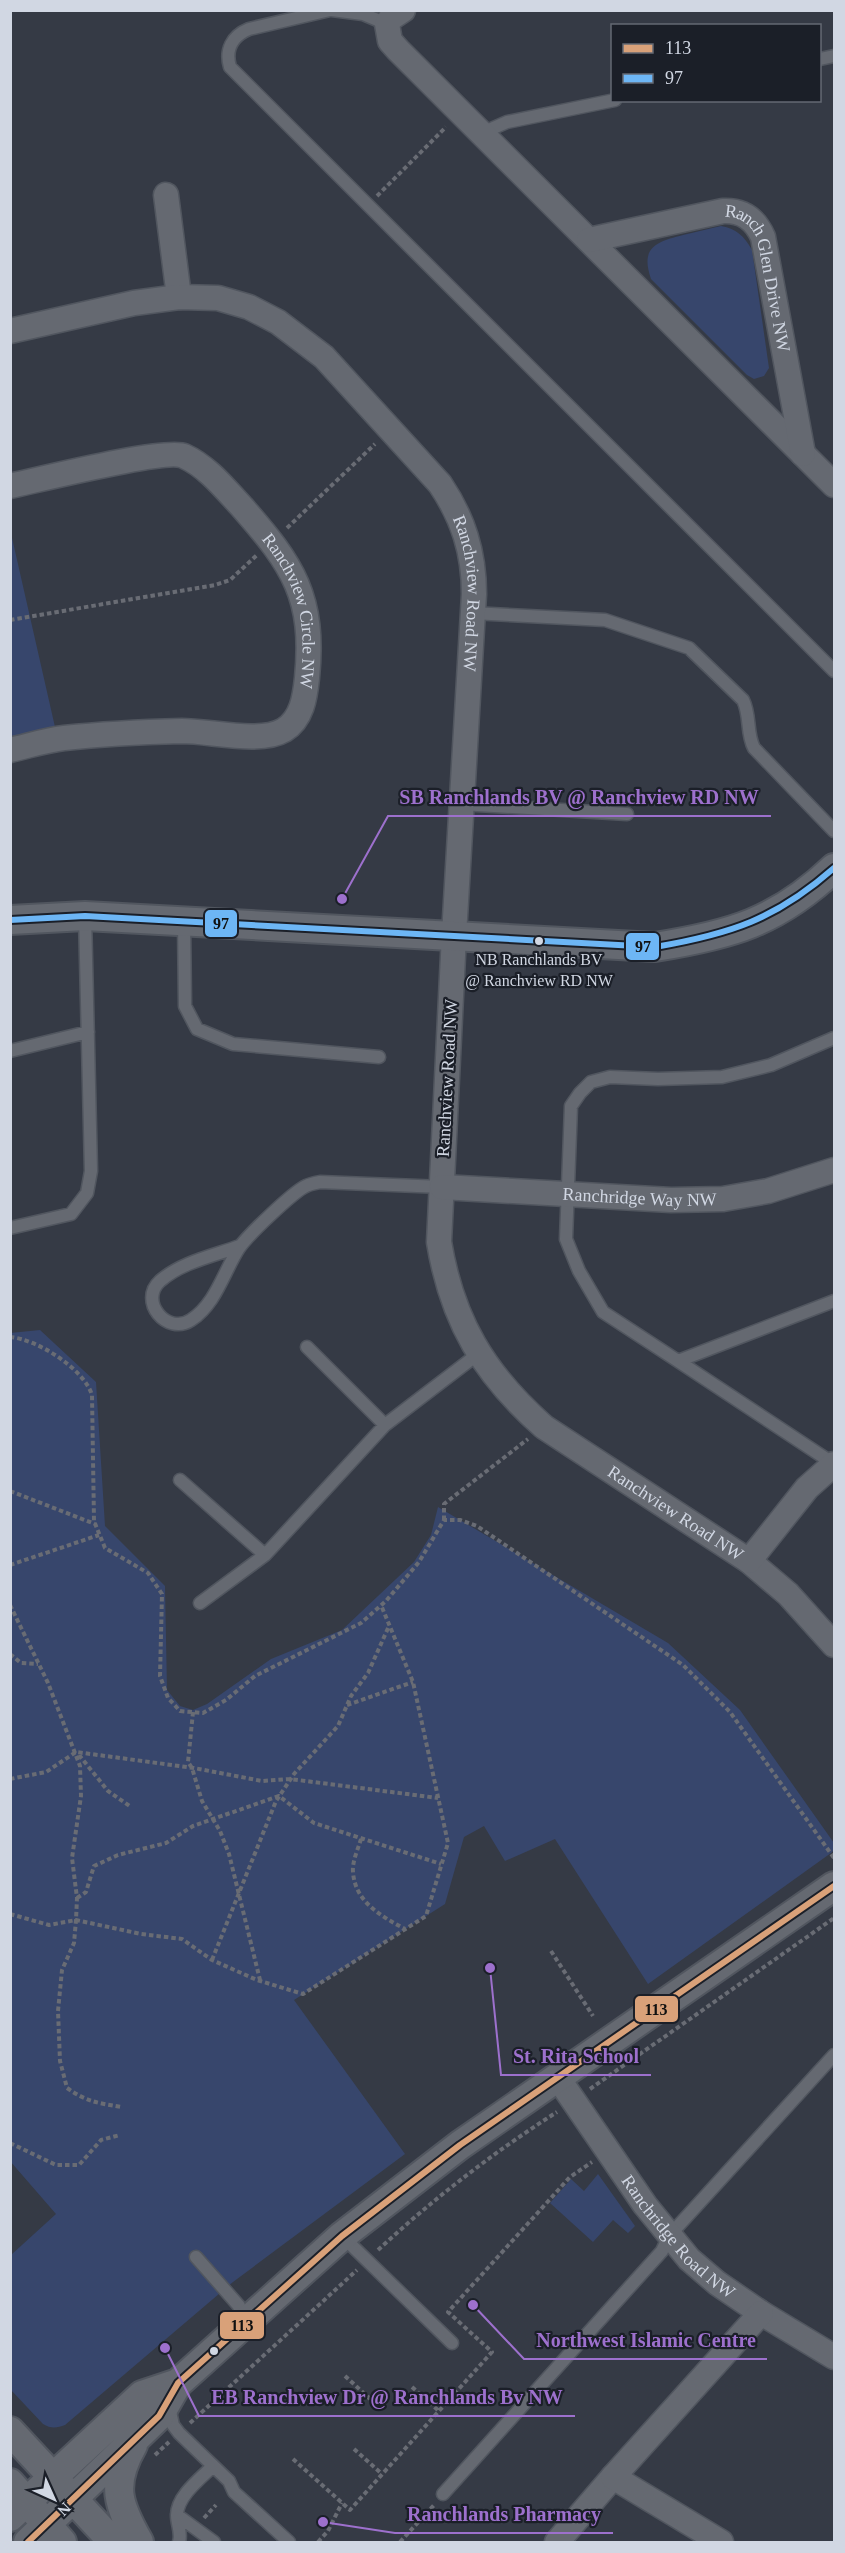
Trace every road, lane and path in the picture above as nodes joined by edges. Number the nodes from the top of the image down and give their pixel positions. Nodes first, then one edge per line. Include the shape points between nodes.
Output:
1 (331, 10) edge
2 (395, 17) edge
3 (611, 101) edge
4 (461, 112) junction
5 (482, 133) junction
6 (166, 195) dead end
7 (368, 205) junction
8 (590, 240) junction
9 (179, 297) junction
10 (10, 331) edge
11 (390, 429) junction
12 (803, 454) junction
13 (834, 485) edge
14 (10, 486) edge
15 (273, 541) junction
16 (472, 613) junction
17 (10, 620) edge
18 (834, 671) edge
19 (10, 750) edge
20 (461, 804) junction
21 (627, 814) dead end
22 (834, 831) edge
23 (834, 868) edge
24 (85, 916) junction
25 (10, 920) edge
26 (184, 922) junction
27 (453, 935) junction
28 (88, 1032) junction
29 (834, 1038) edge
30 (10, 1051) edge
31 (379, 1057) dead end
32 (834, 1170) edge
33 (442, 1187) junction
34 (568, 1195) junction
35 (10, 1228) edge
36 (240, 1246) junction
37 (834, 1301) edge
38 (10, 1337) edge
39 (307, 1347) dead end
40 (478, 1354) junction
41 (678, 1361) junction
42 (385, 1425) junction
43 (530, 1437) dead end
44 (834, 1464) edge
45 (180, 1480) dead end
46 (10, 1491) edge
47 (444, 1520) junction
48 (95, 1524) junction
49 (99, 1535) junction
50 (265, 1555) junction
51 (749, 1561) junction
52 (10, 1565) edge
53 (200, 1603) dead end
54 (10, 1605) edge
55 (381, 1605) junction
56 (390, 1625) junction
57 (834, 1645) edge
58 (10, 1654) edge
59 (39, 1664) junction
60 (413, 1682) junction
61 (347, 1705) junction
62 (193, 1712) junction
63 (76, 1752) junction
64 (192, 1768) junction
65 (10, 1779) edge
66 (290, 1779) junction
67 (279, 1796) junction
68 (438, 1797) junction
69 (131, 1807) dead end
70 (213, 1820) junction
71 (361, 1839) junction
72 (834, 1858) edge
73 (441, 1864) junction
74 (834, 1886) edge
75 (238, 1893) junction
76 (77, 1898) junction
77 (10, 1914) edge
78 (834, 1918) edge
79 (76, 1920) junction
80 (406, 1929) junction
81 (552, 1951) dead end
82 (212, 1960) junction
83 (260, 1981) junction
84 (592, 2016) dead end
85 (834, 2055) edge
86 (566, 2090) junction
87 (121, 2107) dead end
88 (120, 2135) dead end
89 (10, 2143) edge
90 (596, 2158) dead end
91 (342, 2236) junction
92 (669, 2236) junction
93 (196, 2258) dead end
94 (367, 2261) junction
95 (761, 2313) junction
96 (243, 2324) junction
97 (452, 2343) dead end
98 (834, 2356) edge
99 (345, 2376) dead end
100 (412, 2387) dead end
101 (173, 2392) junction
102 (379, 2407) dead end
103 (439, 2411) junction
104 (10, 2430) edge
105 (179, 2433) junction
106 (354, 2449) dead end
107 (143, 2450) junction
108 (293, 2459) dead end
109 (213, 2466) junction
110 (382, 2474) junction
111 (52, 2477) junction
112 (613, 2477) junction
113 (444, 2494) joint
114 (73, 2499) junction
115 (16, 2501) edge
116 (342, 2503) junction
117 (177, 2515) junction
118 (45, 2537) edge
119 (183, 2541) edge
120 (113, 2542) edge
121 (139, 2542) edge
122 (214, 2542) edge
123 (289, 2542) edge
124 (318, 2542) edge
125 (400, 2542) edge
126 (556, 2542) edge
127 (721, 2542) edge

1 - 2 lane
1 - 7 lane via 239,33 229,45 227,59 230,68
2 - 4 street via 390,40
3 - 5 lane via 507,122
4 - 5 street
4 - 7 path
5 - 8 street
6 - 9 street
7 - 18 lane
8 - 12 street
8 - 12 street, Ranch Glen Drive NW via 723,211 741,213 755,222 762,237
9 - 10 street, Ranchview Road NW
9 - 11 street, Ranchview Road NW via 218,298 278,322 324,357
11 - 15 path
11 - 16 street, Ranchview Road NW via 440,484 460,518 474,574
12 - 13 street
14 - 15 street, Ranchview Circle NW via 148,457 182,455 220,483
15 - 17 path via 230,580 215,585
15 - 19 street, Ranchview Circle NW via 294,578 309,636 305,699 287,729 262,737 181,731 62,738
16 - 20 street, Ranchview Road NW
16 - 22 lane via 605,620 689,648 743,700 754,748
20 - 21 lane
20 - 27 street, Ranchview Road NW
23 - 27 street via 795,901 709,939 655,947
24 - 25 street
24 - 26 street
24 - 28 lane
26 - 27 street
26 - 31 lane via 185,1006 197,1029 233,1044
27 - 33 street, Ranchview Road NW
28 - 30 lane
28 - 35 lane via 91,1171 87,1193 72,1214
29 - 34 lane via 771,1065 722,1077 610,1077 591,1082 571,1106
32 - 34 street, Ranchridge Way NW via 768,1191 723,1199
33 - 34 street, Ranchridge Way NW
33 - 36 lane via 320,1182 306,1186
33 - 40 street, Ranchview Road NW via 439,1242 443,1266 457,1312
34 - 41 lane via 566,1239 603,1312
36 - 36 lane via 186,1265 160,1282 153,1296 160,1317 181,1324 195,1318 219,1287
37 - 41 lane
38 - 48 path via 32,1341 88,1383 92,1395
39 - 42 lane
40 - 42 lane
40 - 51 street, Ranchview Road NW via 508,1394 544,1427
41 - 44 lane
42 - 50 lane
43 - 47 path via 444,1504
44 - 51 street via 807,1488
45 - 50 lane
46 - 48 path
47 - 55 path via 419,1562
47 - 72 path via 477,1526 683,1665 730,1712
48 - 49 path
49 - 52 path
49 - 62 path via 105,1548 148,1573 162,1594 160,1676 168,1698 180,1711
50 - 53 lane
51 - 57 street, Ranchview Road NW via 788,1594
54 - 59 path
55 - 56 path
55 - 62 path via 361,1623 255,1676 226,1700 203,1713
56 - 60 path
56 - 61 path via 368,1673
58 - 59 path via 21,1663
59 - 63 path
60 - 61 path
60 - 68 path
61 - 66 path via 338,1726
62 - 64 path via 188,1762
63 - 64 path
63 - 65 path via 46,1772
63 - 69 path via 108,1791
63 - 76 path via 81,1796 72,1858
64 - 66 path via 262,1781
64 - 70 path via 202,1801
66 - 67 path
66 - 68 path
67 - 70 path
67 - 71 path via 314,1822
67 - 75 path
68 - 73 path via 447,1843
70 - 75 path via 229,1854
70 - 76 path via 194,1826 166,1844 118,1855 94,1866 86,1892
71 - 73 path
71 - 80 path via 352,1870 358,1890 369,1907
73 - 80 path via 426,1916
74 - 86 street
75 - 82 path
75 - 83 path
76 - 79 path
77 - 79 path via 49,1925
78 - 86 path
79 - 82 path via 182,1939
79 - 87 path via 74,1942 62,1970 58,2011 60,2061 67,2088 95,2104
80 - 83 path via 303,1994
81 - 84 path
82 - 83 path
85 - 92 lane
86 - 91 street via 460,2145
86 - 92 street, Ranchridge Road NW
86 - 94 path via 517,2137
88 - 89 path via 101,2140 79,2165 56,2165
90 - 103 path via 570,2177 448,2312 492,2352
91 - 94 lane
91 - 96 street
92 - 95 street, Ranchridge Road NW via 717,2283
92 - 113 lane via 662,2251
93 - 96 lane via 239,2306
94 - 97 lane
94 - 105 path
95 - 98 street, Ranchridge Road NW
95 - 112 street
96 - 101 street
99 - 102 path
100 - 103 path
101 - 105 lane via 172,2426
101 - 107 street
101 - 111 street via 142,2395
103 - 110 path
104 - 111 street
105 - 107 path
105 - 109 lane
106 - 110 path
107 - 114 street
107 - 121 street via 124,2461 118,2495
108 - 116 path
109 - 117 lane via 184,2498
109 - 123 lane via 229,2481 234,2492
110 - 116 path via 350,2510
111 - 114 street
111 - 115 street
112 - 126 street
112 - 127 street
113 - 125 path
114 - 118 street
114 - 120 street
115 - 118 street
116 - 124 path
117 - 119 lane
117 - 122 lane

